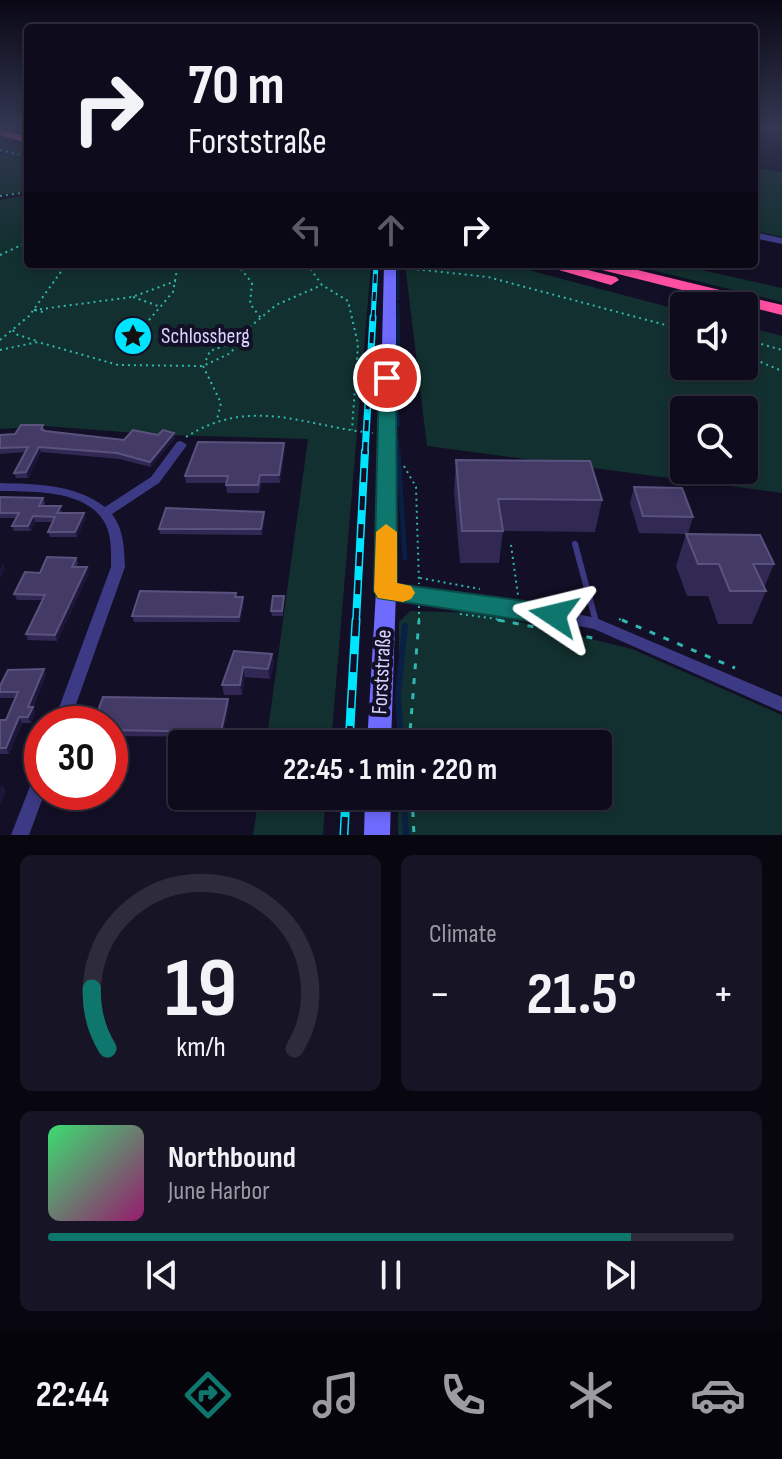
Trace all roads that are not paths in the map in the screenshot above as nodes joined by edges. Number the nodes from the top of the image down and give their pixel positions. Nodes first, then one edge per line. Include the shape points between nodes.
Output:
1 (758, 236) edge
2 (782, 241) edge
3 (396, 268) edge
4 (561, 268) edge
5 (611, 268) edge
6 (670, 295) edge
7 (782, 310) edge
8 (758, 318) edge
9 (782, 324) edge
10 (181, 445) road end
11 (0, 487) edge
12 (106, 512) junction
13 (575, 544) dead end
14 (386, 591) junction
15 (596, 624) junction
16 (782, 705) edge
17 (68, 706) edge
18 (380, 730) edge
19 (29, 810) edge
20 (378, 810) edge
21 (20, 835) edge
22 (377, 835) edge

1 - 2 street
3 - 14 main road, Forststraße via 386,433
4 - 6 highway
5 - 7 highway
8 - 9 highway
10 - 12 street via 155,480
11 - 12 street via 68,494
12 - 17 street via 120,540 118,567
13 - 15 lane
14 - 15 street
14 - 18 main road, Forststraße
15 - 16 street
19 - 21 street
20 - 22 main road

